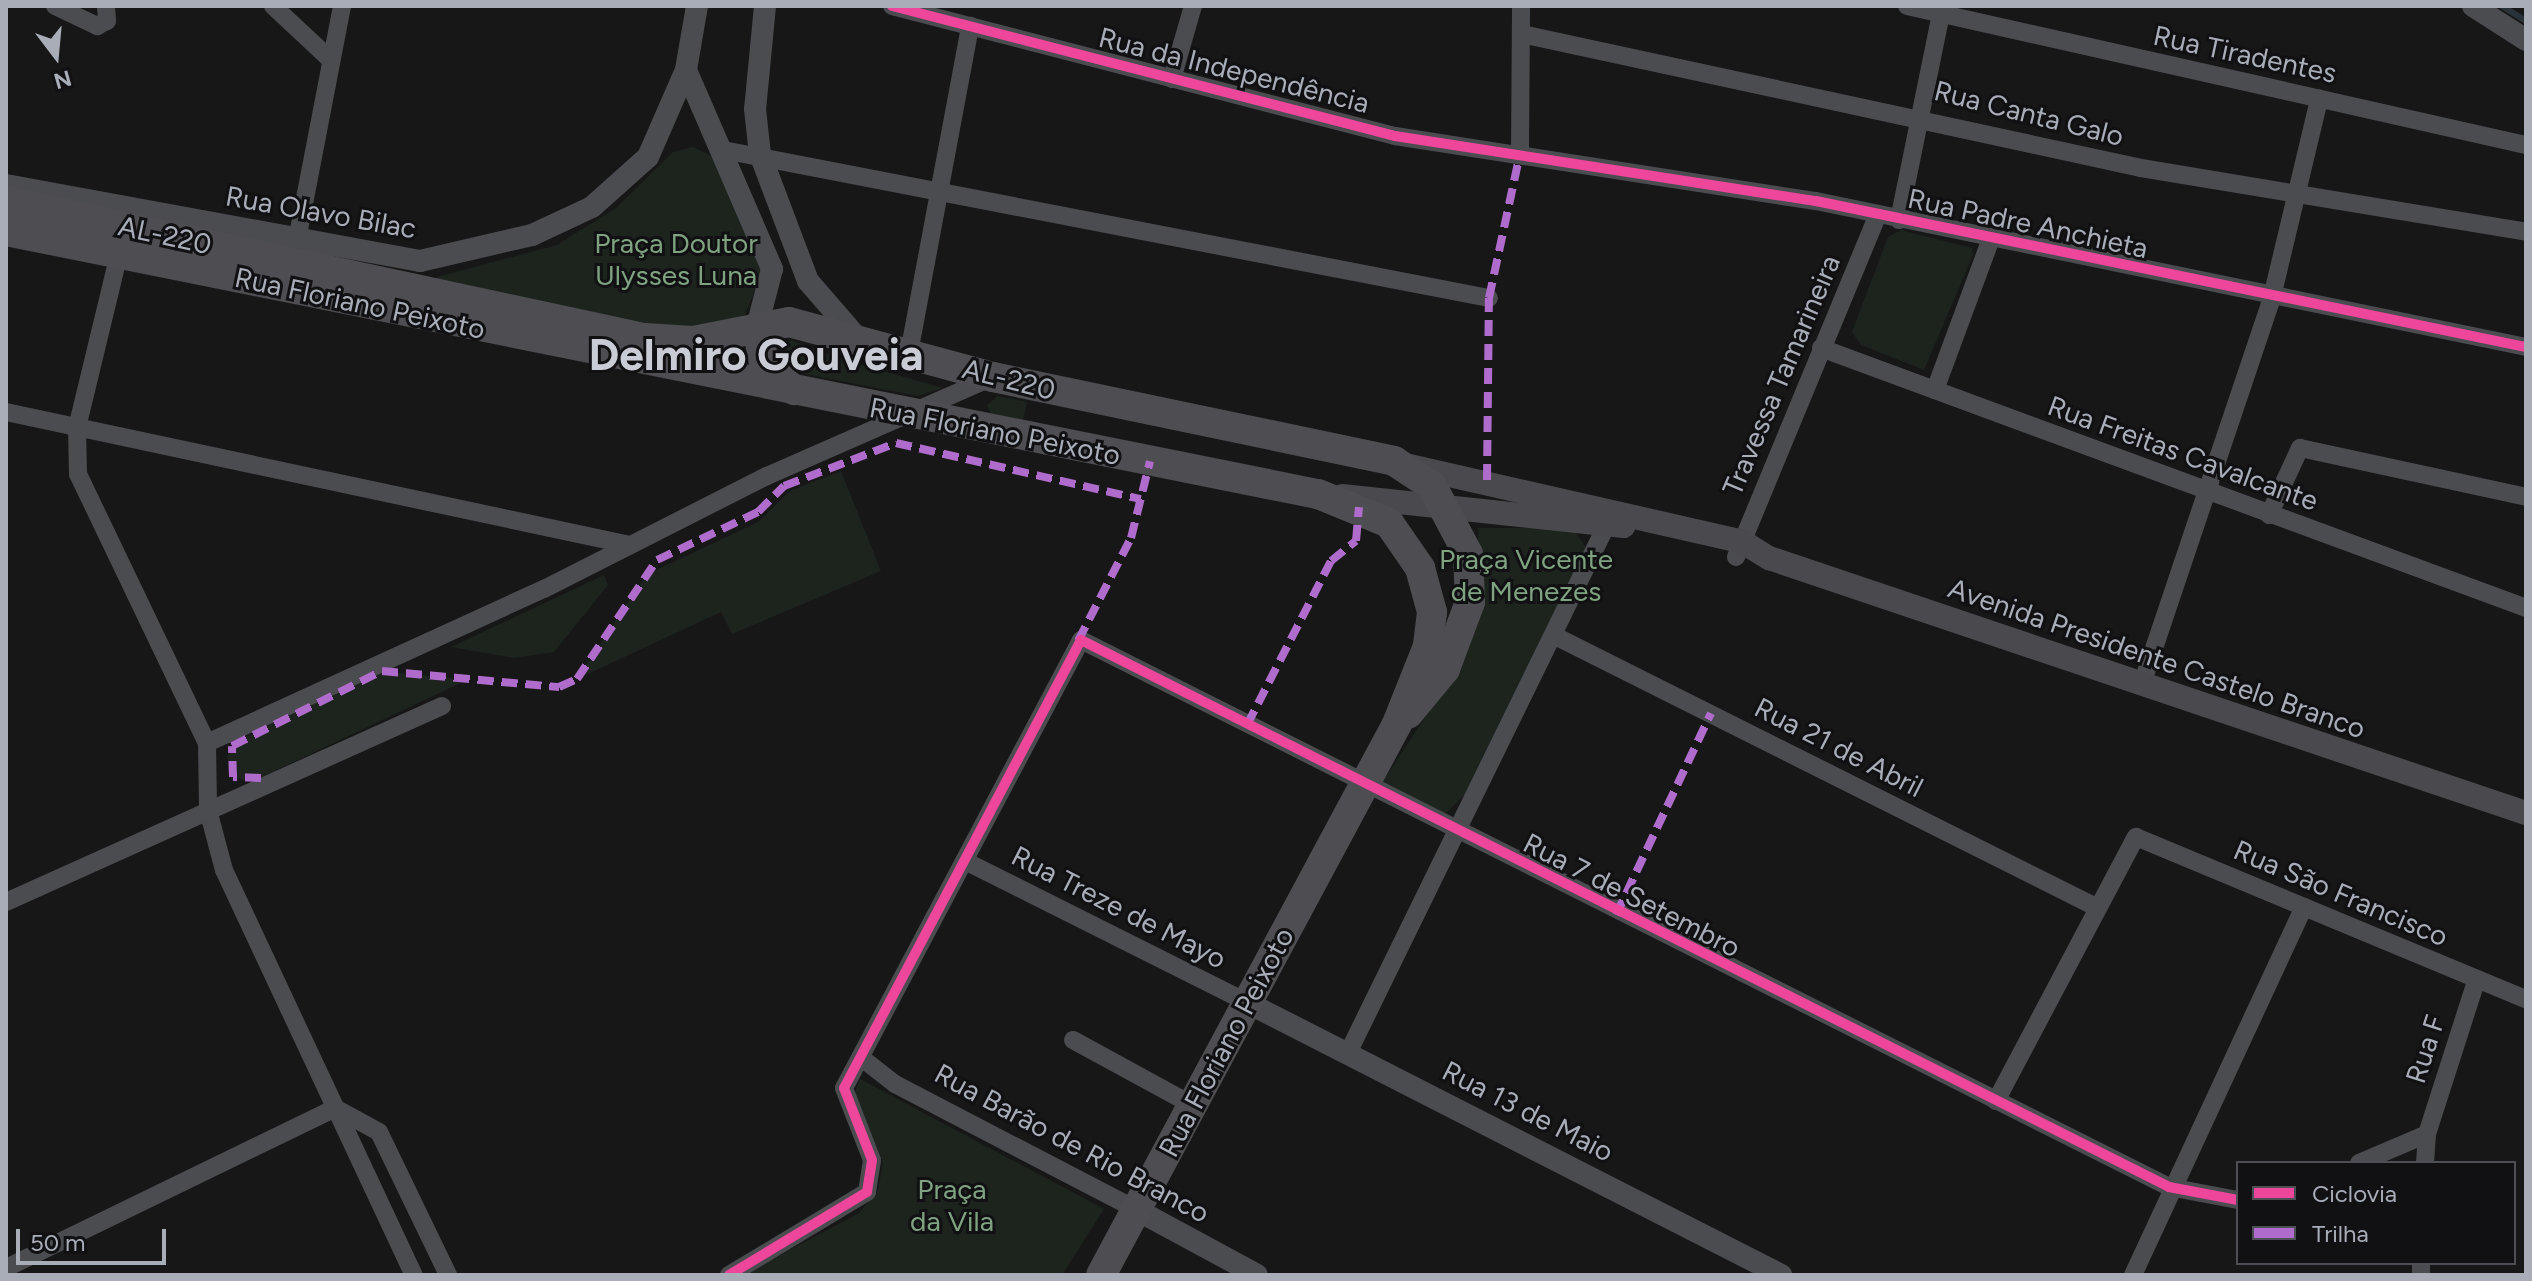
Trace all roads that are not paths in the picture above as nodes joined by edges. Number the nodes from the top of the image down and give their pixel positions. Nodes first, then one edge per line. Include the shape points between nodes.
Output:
1 (55, 6) edge
2 (106, 6) edge
3 (273, 6) edge
4 (342, 6) edge
5 (697, 6) edge
6 (765, 6) edge
7 (892, 6) edge
8 (1193, 6) edge
9 (1521, 6) edge
10 (1907, 6) edge
11 (2473, 6) edge
12 (1941, 14) junction
13 (970, 26) junction
14 (1522, 34) junction
15 (2526, 40) edge
16 (331, 60) junction
17 (686, 70) junction
18 (1172, 79) junction
19 (2319, 99) junction
20 (1920, 115) junction
21 (2526, 145) edge
22 (723, 150) junction
23 (1520, 153) junction
24 (760, 154) junction
25 (6, 185) edge
26 (941, 189) junction
27 (2296, 194) junction
28 (6, 201) edge
29 (1877, 216) junction
30 (1899, 220) junction
31 (6, 231) edge
32 (2526, 232) edge
33 (297, 240) junction
34 (1990, 241) junction
35 (119, 254) junction
36 (2272, 297) junction
37 (1489, 298) dead end
38 (757, 327) junction
39 (858, 339) junction
40 (2526, 347) edge
41 (1821, 348) junction
42 (909, 353) junction
43 (993, 377) junction
44 (1935, 390) junction
45 (796, 392) junction
46 (6, 412) edge
47 (908, 413) junction
48 (1189, 419) junction
49 (77, 427) junction
50 (1402, 465) junction
51 (1178, 467) junction
52 (2208, 493) junction
53 (1318, 494) junction
54 (2526, 497) edge
55 (1451, 512) junction
56 (2269, 515) junction
57 (1608, 522) junction
58 (630, 545) junction
59 (1740, 550) junction
60 (2526, 608) edge
61 (1557, 637) junction
62 (2142, 684) junction
63 (442, 706) dead end
64 (1397, 724) junction
65 (207, 743) junction
66 (1364, 785) junction
67 (208, 810) junction
68 (2526, 813) edge
69 (1459, 835) junction
70 (967, 862) junction
71 (6, 902) edge
72 (2096, 907) junction
73 (2304, 907) junction
74 (2476, 981) junction
75 (2526, 999) edge
76 (1246, 1002) junction
77 (1073, 1040) dead end
78 (1348, 1053) junction
79 (863, 1059) junction
80 (1996, 1101) junction
81 (1192, 1105) junction
82 (335, 1108) junction
83 (2427, 1134) junction
84 (2364, 1161) edge
85 (2425, 1161) edge
86 (2169, 1187) junction
87 (2236, 1200) edge
88 (1137, 1210) junction
89 (6, 1268) edge
90 (1756, 1269) edge
91 (414, 1275) edge
92 (448, 1275) edge
93 (729, 1275) edge
94 (1101, 1275) edge
95 (1257, 1275) edge
96 (1781, 1275) edge
97 (2133, 1275) edge

1 - 2 street via 97,26 107,21
3 - 16 street
4 - 16 street
5 - 17 street, Rua Olavo Bilac
6 - 24 street via 755,109
7 - 13 street, Rua da Independência
8 - 18 street
9 - 14 street
10 - 12 street, Rua Tiradentes
11 - 15 street
12 - 19 street, Rua Tiradentes
12 - 20 street
13 - 18 street, Rua da Independência
13 - 26 street
14 - 20 street, Rua Canta Galo
14 - 23 street
16 - 33 street
17 - 22 street
17 - 33 street, Rua Olavo Bilac via 648,157 592,207 532,235 420,261
18 - 23 street, Rua da Independência via 1395,136
19 - 21 street, Rua Tiradentes
19 - 27 street
20 - 27 street, Rua Canta Galo via 2141,168
20 - 30 street
22 - 24 street
22 - 38 street via 772,269
23 - 29 street, Rua Padre Anchieta
24 - 26 street
24 - 39 street via 808,281
25 - 33 street, Rua Olavo Bilac
26 - 37 street
26 - 42 street
27 - 32 street, Rua Canta Galo
27 - 36 street
28 - 38 highway, AL-220 / AL-220 via 644,338 693,341
29 - 30 street, Rua Padre Anchieta
29 - 41 street, Travessa Tamarineira
30 - 34 street, Rua Padre Anchieta
31 - 35 highway, Rua Floriano Peixoto / AL-220
34 - 36 street, Rua Padre Anchieta
34 - 44 street
35 - 45 highway, Rua Floriano Peixoto / AL-220
35 - 49 street
36 - 40 street, Rua Padre Anchieta
36 - 52 street
38 - 39 highway, AL-220 / AL-220 via 789,322
38 - 45 highway via 764,364
39 - 42 highway, AL-220 / AL-220
41 - 44 street, Rua Freitas Cavalcante
41 - 59 street, Travessa Tamarineira
42 - 43 highway, AL-220 / AL-220
43 - 47 street
43 - 48 highway, AL-220 / AL-220
44 - 52 street, Rua Freitas Cavalcante
45 - 47 highway, Rua Floriano Peixoto / AL-220
46 - 49 street
47 - 51 highway, Rua Floriano Peixoto / AL-220
47 - 58 street
48 - 50 highway, AL-220 / AL-220
48 - 51 highway
49 - 58 street
49 - 65 street via 78,474 91,509
50 - 55 highway, Rua Floriano Peixoto
50 - 59 main road, Avenida Presidente Castelo Branco
51 - 53 highway, Rua Floriano Peixoto / AL-220
52 - 56 street, Rua Freitas Cavalcante
52 - 62 street
53 - 55 main road, Avenida Presidente Castelo Branco
53 - 64 highway, Rua Floriano Peixoto / AL-220 via 1389,523 1420,568 1432,612 1428,646
54 - 56 street via 2300,448
55 - 57 main road, Avenida Presidente Castelo Branco
55 - 64 highway, Rua Floriano Peixoto via 1468,554 1470,602 1445,669
56 - 60 street, Rua Freitas Cavalcante
57 - 59 main road, Avenida Presidente Castelo Branco
57 - 61 street
58 - 65 street
59 - 62 main road, Avenida Presidente Castelo Branco
61 - 69 street
61 - 72 street, Rua 21 de Abril
62 - 68 main road, Avenida Presidente Castelo Branco
63 - 67 street
64 - 66 highway, Rua Floriano Peixoto
65 - 67 street
66 - 69 street, Rua 7 de Setembro
66 - 70 street, Rua 7 de Setembro via 1078,641
66 - 76 highway, Rua Floriano Peixoto
67 - 71 street
67 - 82 street via 224,870
69 - 78 street
69 - 80 street, Rua 7 de Setembro
70 - 76 street, Rua Treze de Mayo
70 - 79 street
72 - 73 street, Rua São Francisco via 2136,837
72 - 80 street
73 - 74 street, Rua São Francisco
73 - 86 street
74 - 75 street, Rua São Francisco
74 - 83 street, Rua F
76 - 78 street, Rua 13 de Maio
76 - 81 highway, Rua Floriano Peixoto
77 - 81 street
78 - 90 street, Rua 13 de Maio
79 - 88 street, Rua Barão de Rio Branco via 895,1084
79 - 93 street via 844,1088 872,1160 867,1192
80 - 86 street, Rua 7 de Setembro
81 - 88 highway, Rua Floriano Peixoto
82 - 89 street
82 - 91 street
82 - 92 street via 379,1132
83 - 84 street
83 - 85 street, Rua F
86 - 87 street
86 - 97 street
88 - 94 highway, Rua Floriano Peixoto
88 - 95 street, Rua Barão de Rio Branco
90 - 96 street, Rua 13 de Maio

